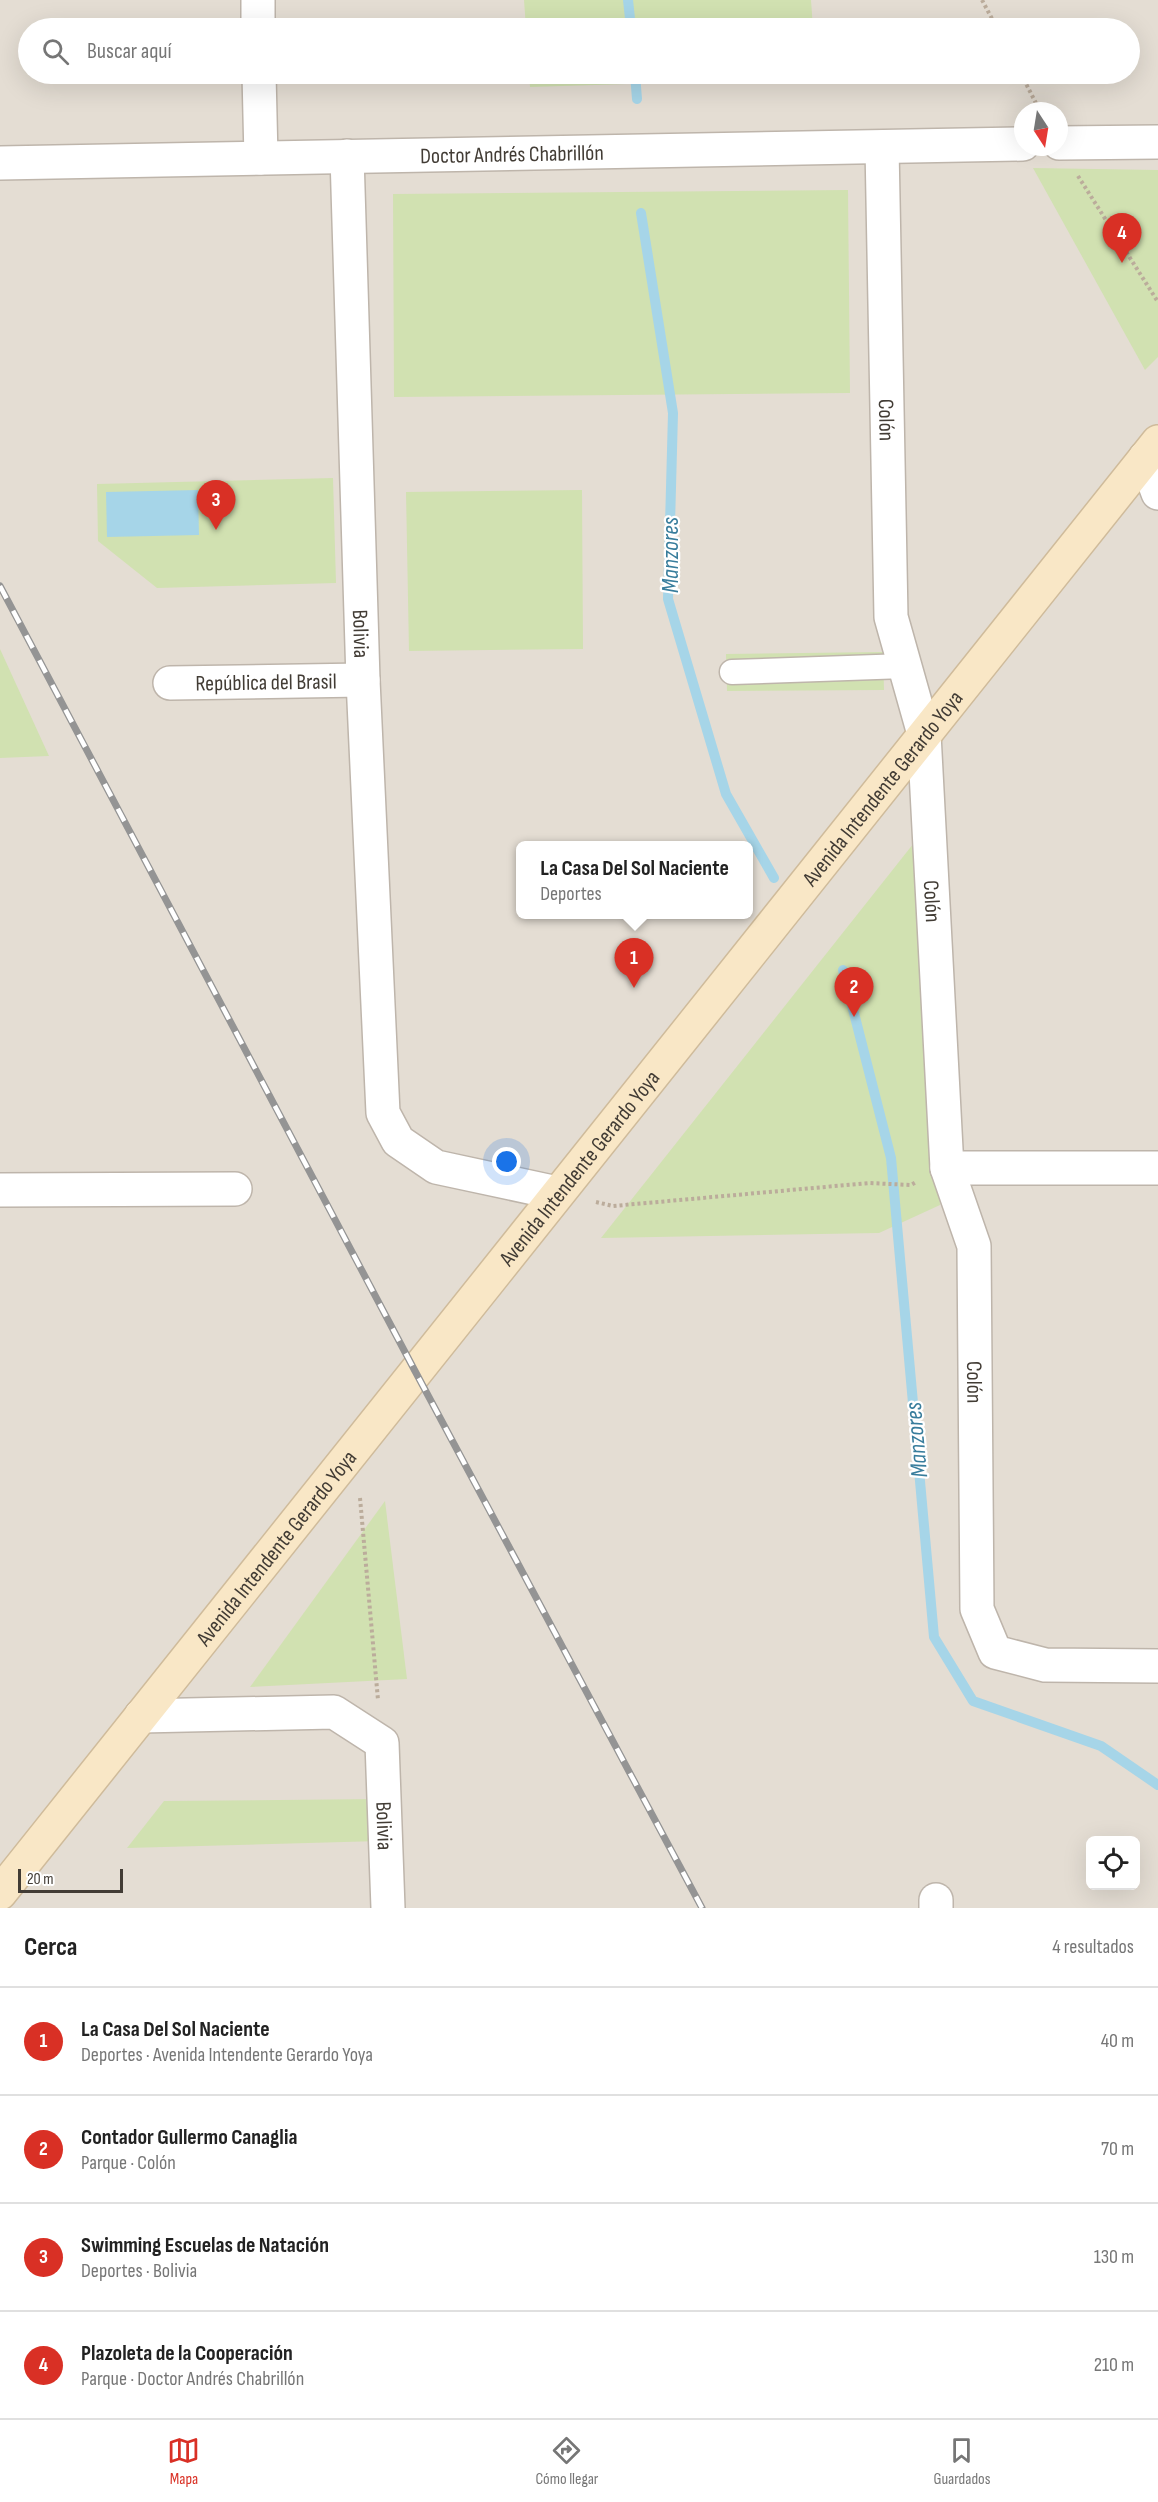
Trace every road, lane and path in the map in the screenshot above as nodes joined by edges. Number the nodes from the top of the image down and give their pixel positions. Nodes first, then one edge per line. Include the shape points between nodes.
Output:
1 (258, 0) edge
2 (982, 0) edge
3 (258, 18) edge
4 (992, 18) edge
5 (259, 84) edge
6 (1026, 84) edge
7 (1035, 102) edge
8 (1158, 142) edge
9 (1068, 143) edge
10 (1014, 144) edge
11 (882, 147) junction
12 (347, 156) junction
13 (261, 158) junction
14 (0, 163) edge
15 (1078, 175) dead end
16 (1158, 302) edge
17 (1151, 450) edge
18 (1158, 493) edge
19 (904, 666) junction
20 (732, 672) dead end
21 (363, 680) junction
22 (170, 683) dead end
23 (924, 734) junction
24 (947, 1168) junction
25 (1158, 1168) edge
26 (911, 1185) dead end
27 (235, 1189) dead end
28 (0, 1190) edge
29 (556, 1193) junction
30 (355, 1446) junction
31 (1158, 1666) edge
32 (141, 1716) junction
33 (382, 1743) junction
34 (0, 1893) edge
35 (388, 1908) edge

1 - 3 street
2 - 4 path
5 - 13 street
6 - 7 path
8 - 9 street
10 - 11 street, Doctor Andrés Chabrillón
11 - 12 street, Doctor Andrés Chabrillón
11 - 19 street, Colón via 891,617
12 - 13 street, Doctor Andrés Chabrillón
12 - 21 street, Bolivia
13 - 14 street, Doctor Andrés Chabrillón
15 - 16 path
17 - 18 street
17 - 23 main road, Avenida Intendente Gerardo Yoya
19 - 20 street
19 - 23 street, Colón
21 - 22 street, República del Brasil
21 - 29 street, Bolivia via 383,1113 398,1141 436,1167
23 - 24 street, Colón
23 - 29 main road, Avenida Intendente Gerardo Yoya
24 - 25 street
24 - 31 street, Colón via 974,1246 977,1609 994,1652 1045,1665
26 - 29 path via 869,1183 613,1206
27 - 28 street
29 - 30 main road, Avenida Intendente Gerardo Yoya
30 - 32 main road, Avenida Intendente Gerardo Yoya
30 - 33 path
32 - 33 street via 334,1712
32 - 34 main road, Avenida Intendente Gerardo Yoya
33 - 35 street, Bolivia

